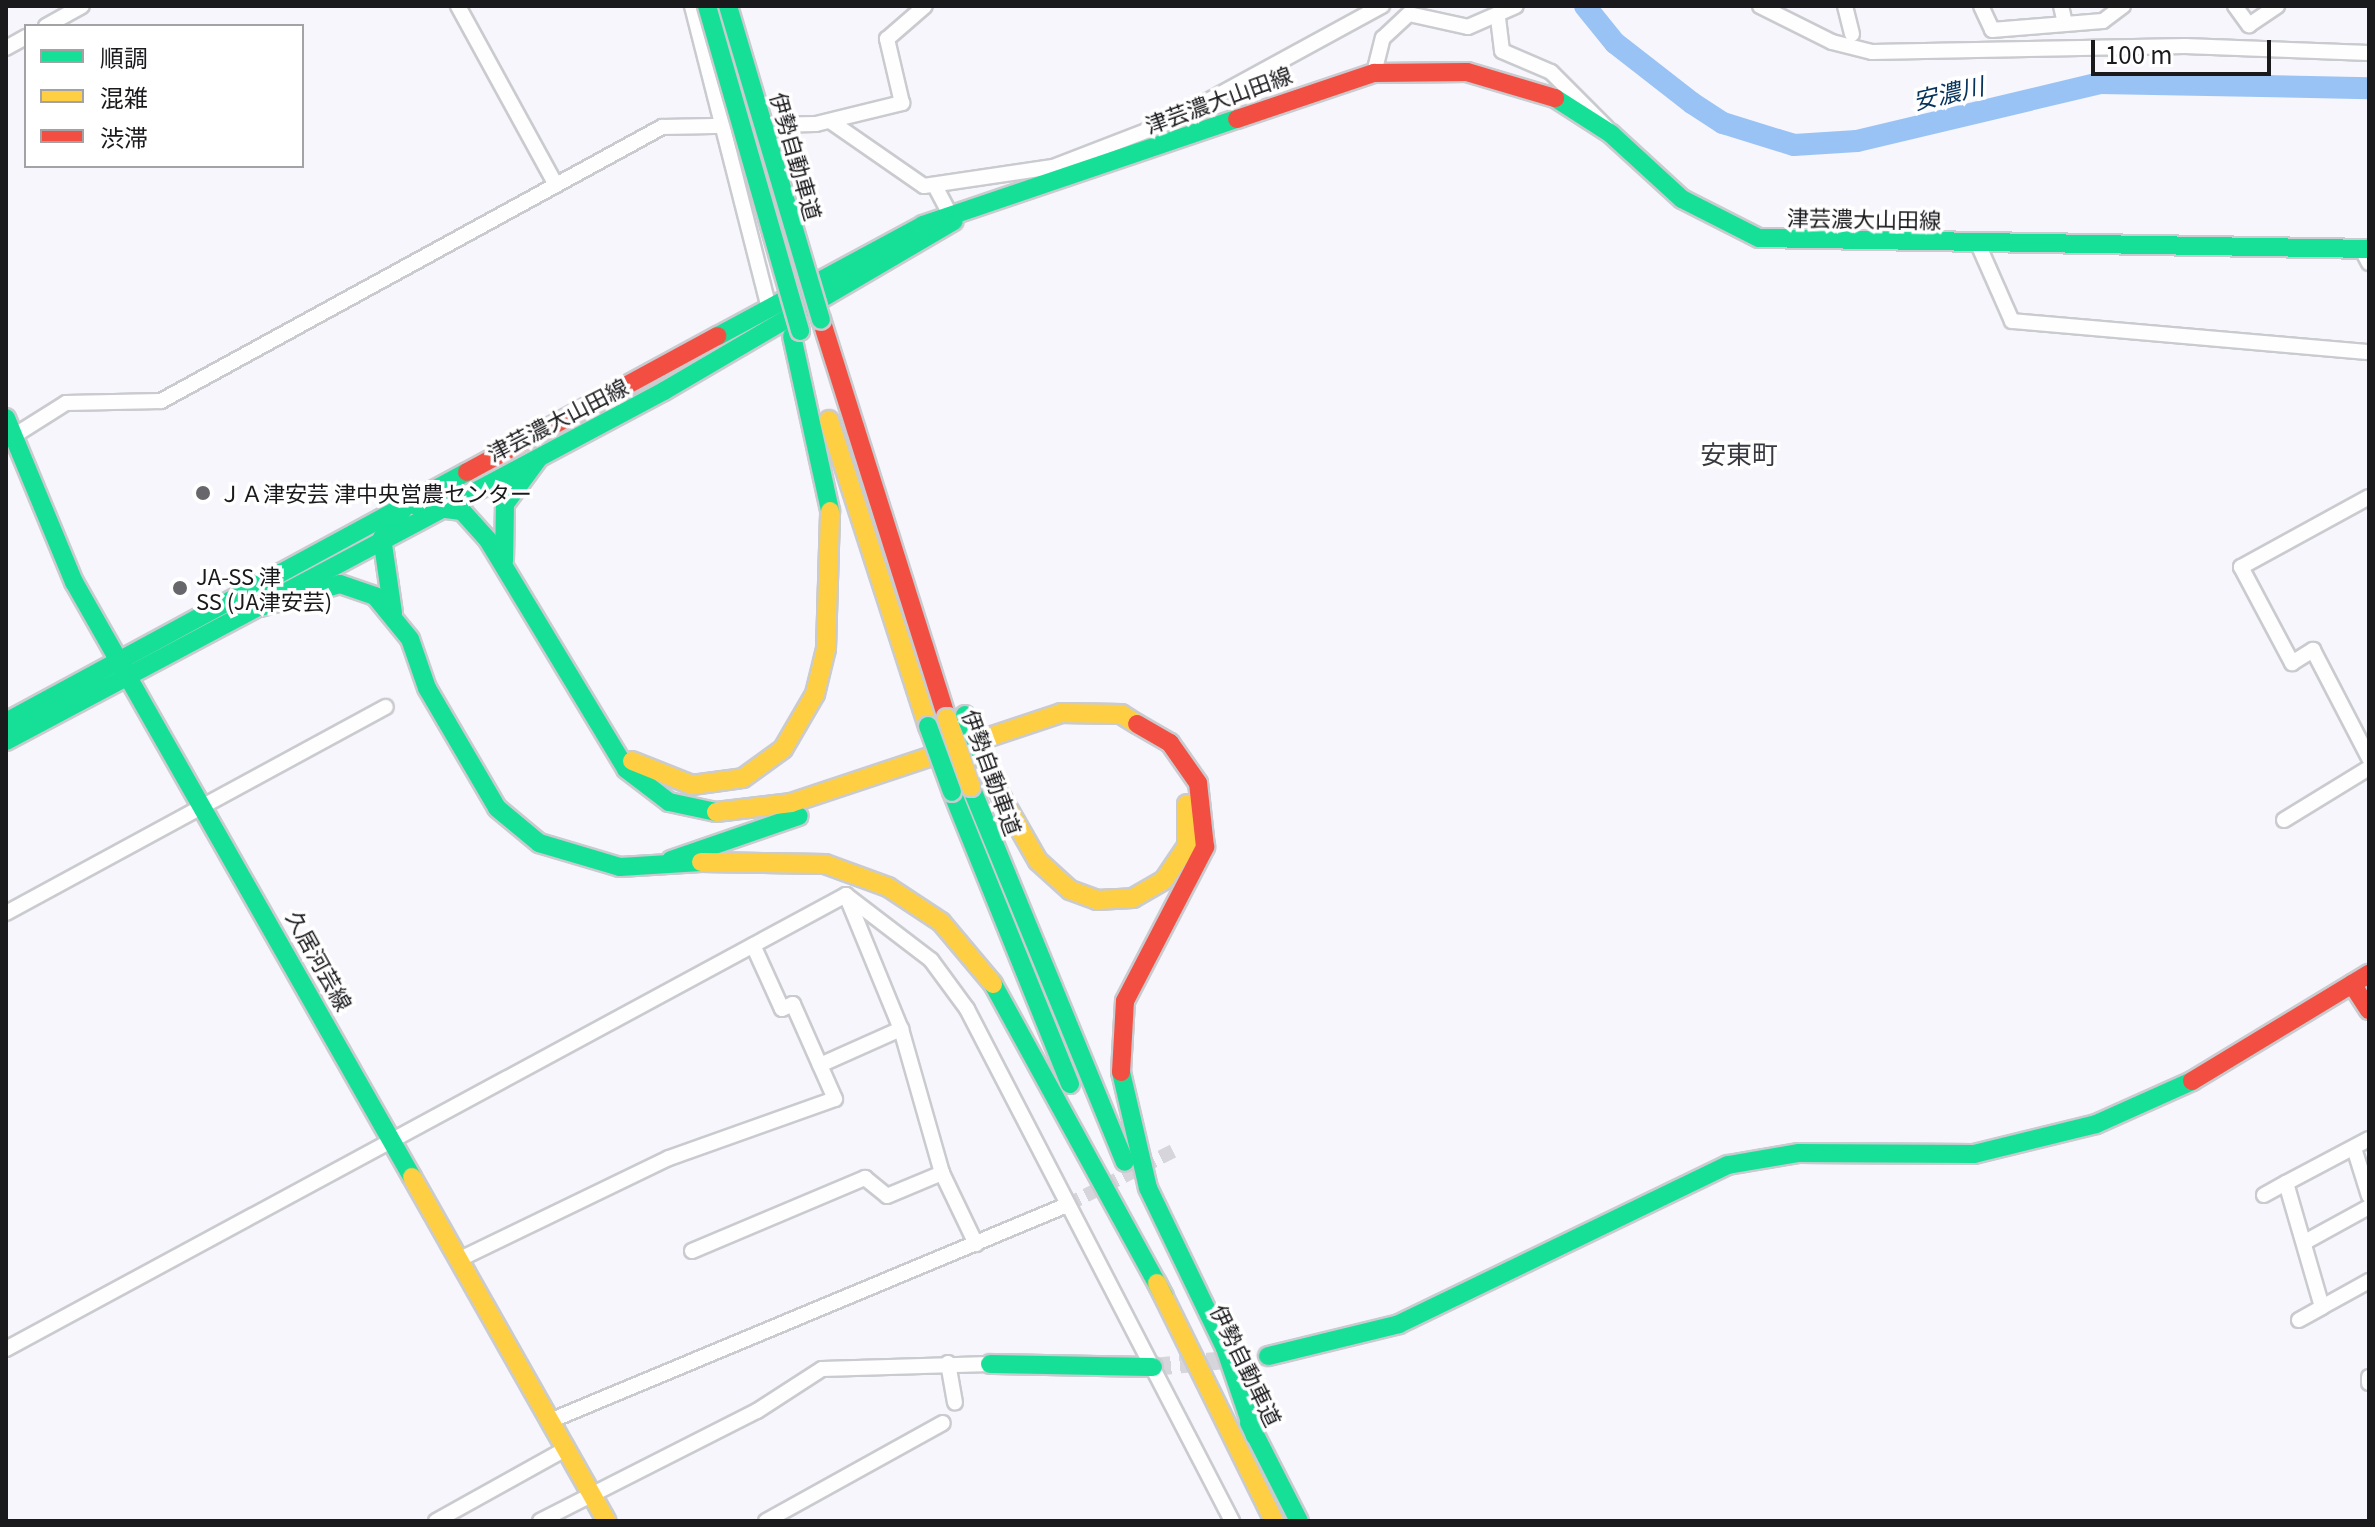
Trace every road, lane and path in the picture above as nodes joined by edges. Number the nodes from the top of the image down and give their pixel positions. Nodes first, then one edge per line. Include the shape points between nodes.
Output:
1 (82, 6) edge
2 (458, 6) edge
3 (692, 6) edge
4 (707, 6) edge
5 (728, 6) edge
6 (925, 6) edge
7 (1382, 6) edge
8 (1516, 6) edge
9 (1760, 6) edge
10 (1845, 6) edge
11 (1981, 6) edge
12 (2061, 6) edge
13 (2123, 6) edge
14 (2235, 6) edge
15 (2277, 6) edge
16 (1410, 11) edge
17 (1498, 18) junction
18 (50, 24) edge
19 (2065, 24) junction
20 (1852, 34) dead end
21 (24, 38) edge
22 (6, 48) edge
23 (2369, 53) edge
24 (1374, 73) junction
25 (830, 121) junction
26 (1167, 123) junction
27 (719, 128) junction
28 (1611, 134) junction
29 (1174, 141) junction
30 (556, 185) junction
31 (935, 186) junction
32 (954, 221) junction
33 (1978, 244) junction
34 (2366, 253) edge
35 (769, 307) junction
36 (796, 334) junction
37 (2369, 352) edge
38 (6, 418) edge
39 (12, 450) edge
40 (538, 459) junction
41 (2369, 497) edge
42 (407, 504) junction
43 (445, 506) junction
44 (382, 538) junction
45 (505, 568) junction
46 (260, 607) junction
47 (393, 613) junction
48 (126, 666) junction
49 (386, 707) dead end
50 (956, 716) junction
51 (6, 722) edge
52 (6, 741) edge
53 (607, 744) junction
54 (2369, 758) edge
55 (2369, 768) edge
56 (207, 804) junction
57 (2284, 820) dead end
58 (655, 867) junction
59 (846, 895) junction
60 (6, 913) edge
61 (753, 945) junction
62 (2369, 974) edge
63 (2352, 984) junction
64 (2369, 1010) edge
65 (901, 1029) junction
66 (820, 1065) junction
67 (2369, 1139) edge
68 (392, 1140) junction
69 (2354, 1148) junction
70 (942, 1173) junction
71 (2286, 1183) junction
72 (2264, 1195) dead end
73 (2369, 1196) edge
74 (1067, 1205) junction
75 (2369, 1207) edge
76 (2305, 1242) junction
77 (976, 1244) junction
78 (692, 1251) dead end
79 (460, 1259) junction
80 (2369, 1281) edge
81 (1164, 1296) junction
82 (2322, 1307) junction
83 (2299, 1320) dead end
84 (6, 1349) edge
85 (1268, 1356) tunnel mouth
86 (948, 1363) junction
87 (990, 1364) joint
88 (1153, 1367) junction
89 (955, 1402) dead end
90 (552, 1420) junction
91 (943, 1423) dead end
92 (1255, 1436) junction
93 (567, 1448) junction
94 (592, 1492) junction
95 (436, 1521) edge
96 (540, 1521) edge
97 (607, 1521) edge
98 (766, 1521) edge
99 (1232, 1521) edge
100 (1274, 1521) edge
101 (1299, 1521) edge

1 - 18 street
2 - 30 street
3 - 27 street
4 - 36 main road, 伊勢自動車道, bridge
5 - 50 main road, 伊勢自動車道, bridge via 881,514
6 - 25 street via 887,39 902,103
7 - 26 street
8 - 17 street
9 - 23 street via 1832,42 1872,52 2185,46
10 - 20 street
11 - 19 street via 1992,30
12 - 19 street
13 - 19 street via 2103,21
14 - 15 street via 2249,25
16 - 17 street via 1468,27
16 - 24 street via 1383,38
17 - 28 street via 1502,51 1561,79
21 - 22 street
24 - 28 main road, 津芸濃大山田線 via 1442,70 1508,81 1564,102
24 - 29 main road, 津芸濃大山田線
25 - 27 street
25 - 31 street via 924,186
26 - 29 street
26 - 31 street via 1053,167
27 - 30 street via 662,127
27 - 35 street
28 - 33 main road, 津芸濃大山田線 via 1682,199 1759,238
29 - 32 main road, 津芸濃大山田線
30 - 39 street via 161,401 66,403
31 - 32 street
32 - 35 main road, 津芸濃大山田線 via 923,225
32 - 40 main road, 津芸濃大山田線 via 934,239
33 - 34 main road, 津芸濃大山田線
33 - 37 street via 2012,321
35 - 42 main road, 津芸濃大山田線
36 - 53 main road via 828,480 833,550 826,649 806,716 772,760 720,784 672,781
36 - 81 main road, 伊勢自動車道, bridge via 952,792
38 - 39 main road, 久居河芸線
39 - 48 main road, 久居河芸線 via 57,550
40 - 43 main road, 津芸濃大山田線
40 - 45 main road via 505,504
41 - 54 street via 2241,567 2292,663 2313,650
42 - 43 main road
42 - 44 main road
42 - 48 main road, 津芸濃大山田線
43 - 44 main road, 津芸濃大山田線
43 - 45 main road via 477,524
44 - 46 main road, 津芸濃大山田線
44 - 47 main road
45 - 53 main road
46 - 47 main road via 340,584 364,590
46 - 48 main road, 津芸濃大山田線
47 - 58 main road via 427,688 509,821 577,858
48 - 51 main road, 津芸濃大山田線
48 - 52 main road, 津芸濃大山田線
48 - 56 main road, 久居河芸線
49 - 56 street
50 - 58 main road, bridge via 994,784 1038,861 1083,896 1110,901 1144,893 1175,869 1187,846 1186,797 1167,761 1127,732 1074,726
50 - 92 main road, 伊勢自動車道, bridge via 971,787 1099,1103
53 - 92 main road via 657,795 723,814 791,803 1061,713 1121,714 1181,754 1202,797 1205,847 1189,889 1128,992 1118,1036 1120,1084 1148,1188 1225,1348
55 - 57 street
56 - 60 street
56 - 68 main road, 久居河芸線
58 - 81 main road via 754,858 825,864 888,887 941,922 974,955 1022,1026
59 - 61 street
59 - 65 street
59 - 74 street via 903,934 953,988
61 - 66 street via 782,1009 793,1004
61 - 68 street
62 - 63 main road
63 - 64 main road
63 - 85 main road via 2184,1086 2096,1124 1985,1153 1799,1153 1728,1165 1410,1320
65 - 66 street
65 - 70 street
66 - 79 street via 835,1099 669,1158
67 - 69 street
68 - 79 main road, 久居河芸線
68 - 84 street
69 - 71 street
69 - 73 street
70 - 77 street
70 - 78 street via 887,1196 865,1178
71 - 72 street
71 - 76 street
74 - 77 street
74 - 88 street
75 - 76 street
76 - 82 street
77 - 90 street
79 - 90 main road, 久居河芸線
80 - 82 street
81 - 100 main road, 伊勢自動車道
82 - 83 street
86 - 87 street
86 - 89 street
86 - 94 street via 822,1369 757,1411
87 - 88 main road
88 - 99 street
90 - 93 main road, 久居河芸線
91 - 98 street
92 - 101 main road, 伊勢自動車道
93 - 94 main road, 久居河芸線
93 - 95 street
94 - 96 street
94 - 97 main road, 久居河芸線

